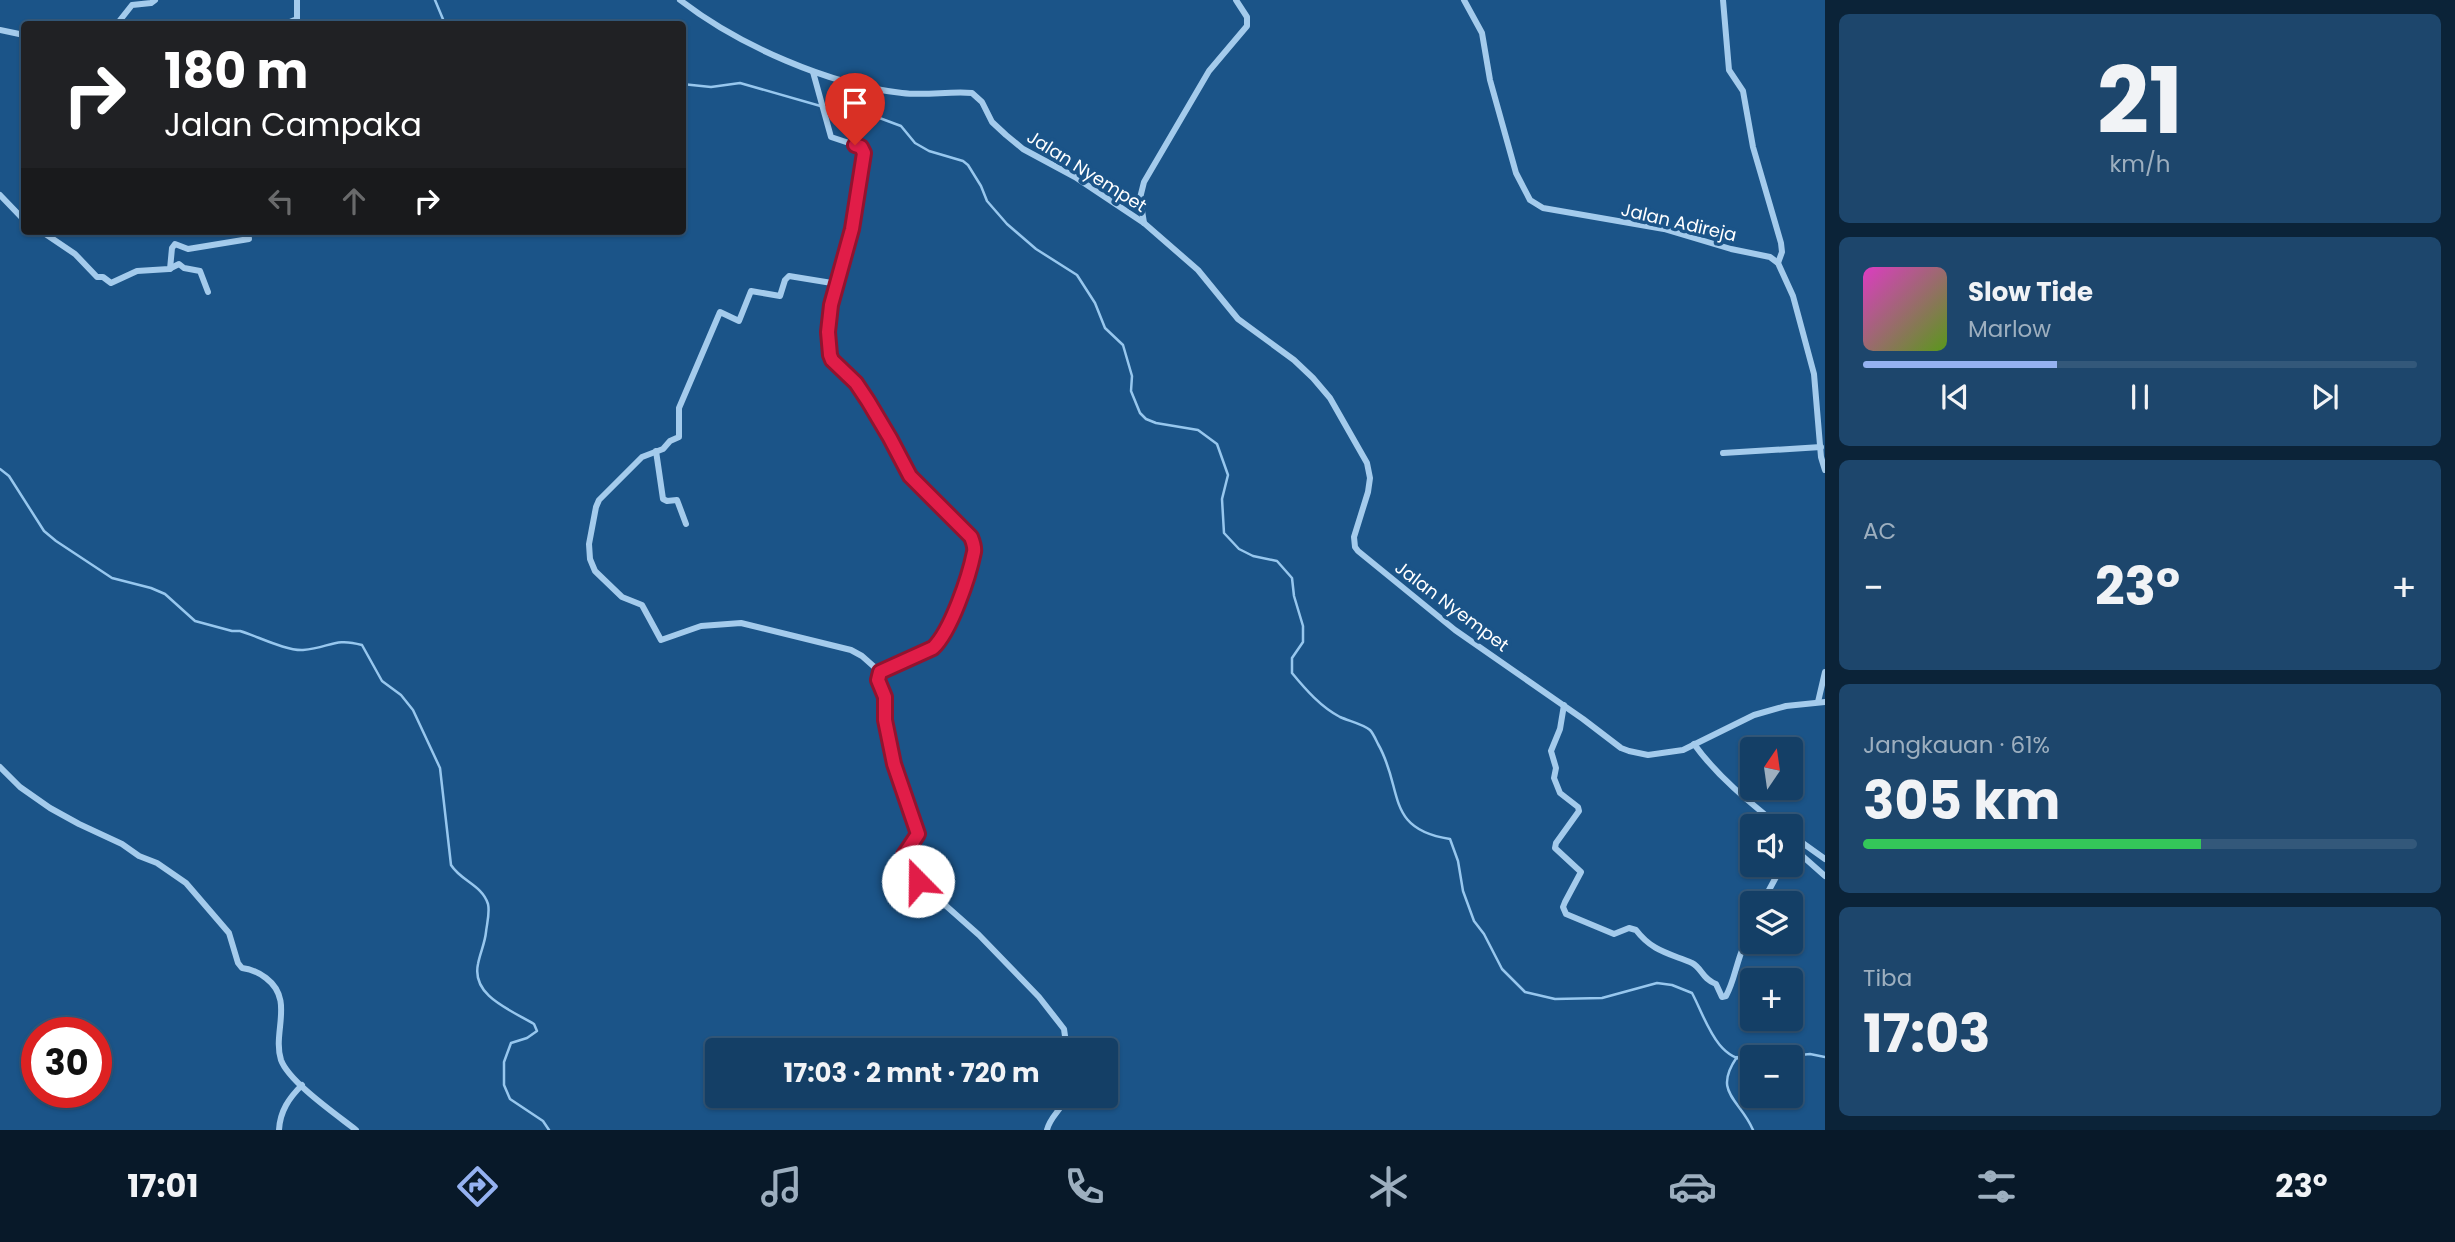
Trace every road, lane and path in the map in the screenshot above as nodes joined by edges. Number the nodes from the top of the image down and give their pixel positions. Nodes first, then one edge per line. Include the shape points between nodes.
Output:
1 (155, 0) edge
2 (297, 0) edge
3 (680, 0) edge
4 (1236, 0) edge
5 (1464, 0) edge
6 (1723, 0) edge
7 (119, 21) edge
8 (292, 21) edge
9 (0, 30) edge
10 (21, 34) edge
11 (813, 72) junction
12 (0, 195) edge
13 (21, 217) edge
14 (1144, 223) junction
15 (47, 235) edge
16 (248, 235) edge
17 (1778, 263) junction
18 (169, 269) junction
19 (838, 284) junction
20 (208, 292) dead end
21 (1821, 447) junction
22 (656, 451) junction
23 (1723, 453) dead end
24 (1825, 470) edge
25 (686, 524) dead end
26 (880, 672) junction
27 (1825, 672) edge
28 (1822, 702) edge
29 (1564, 705) junction
30 (1694, 744) junction
31 (0, 767) edge
32 (1765, 814) edge
33 (1803, 843) edge
34 (1803, 857) edge
35 (1825, 859) edge
36 (1825, 876) edge
37 (1741, 954) edge
38 (1066, 1038) edge
39 (302, 1085) junction
40 (1060, 1108) edge
41 (279, 1130) edge
42 (356, 1130) edge
43 (1047, 1130) edge

1 - 7 street via 132,5
2 - 8 street via 297,19
3 - 11 street, Jalan Nyempet via 746,40
4 - 14 street via 1247,17 1247,26 1209,71 1144,182 1140,198
5 - 17 street, Jalan Adireja via 1482,33 1516,173 1530,200 1543,208 1664,229
6 - 17 street via 1728,65 1743,92 1781,243
9 - 10 street
11 - 14 street, Jalan Nyempet via 901,93 972,93 992,122 1023,149
11 - 19 street via 831,136 861,147 864,153
12 - 13 street
14 - 29 street, Jalan Nyempet via 1198,270 1238,319 1294,360 1330,398 1362,454 1370,478 1354,537 1358,551 1455,630
15 - 18 street via 97,277 111,283 136,271
16 - 18 street via 249,239 237,242 188,249 175,244
17 - 21 street via 1793,296 1814,373
18 - 20 street via 179,264 200,271
19 - 22 street via 789,276 780,296 751,291 739,321 720,312 679,408 679,437
19 - 26 street via 828,332 832,360 856,383 910,476 971,537 975,550 940,641
21 - 23 street
21 - 24 street
22 - 25 street via 663,499 678,501
22 - 26 street via 642,457 598,502 589,544 595,571 622,597 642,605 658,638 665,640 701,626 748,623 851,650
26 - 38 street via 894,764 918,834 904,855 908,869 1039,997 1064,1028
27 - 28 street
28 - 30 street, Jalan Nyempet via 1754,715
29 - 30 street, Jalan Nyempet via 1629,751 1659,754
29 - 37 street via 1551,751 1554,778 1560,793 1579,811 1555,848 1581,872 1563,906 1566,915 1614,934 1636,930 1652,947 1695,965 1707,981 1716,984 1722,998 1727,996
30 - 32 street via 1729,784
31 - 39 street via 50,808 157,863 186,883 229,933 242,968 261,974 278,992 281,1059
33 - 35 street
34 - 36 street
39 - 41 street via 284,1108
39 - 42 street
40 - 43 street

